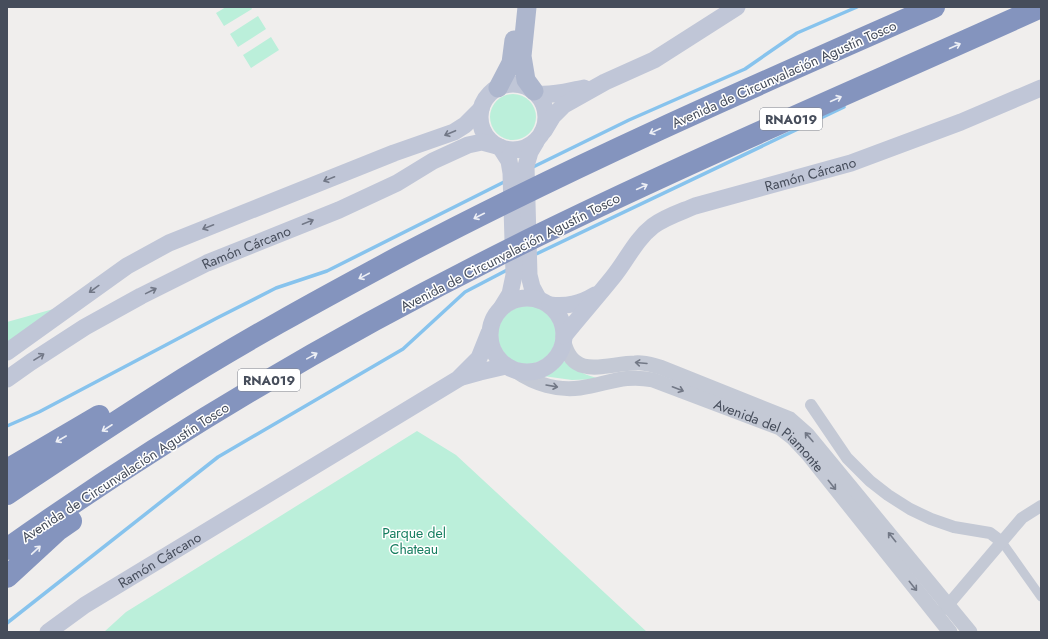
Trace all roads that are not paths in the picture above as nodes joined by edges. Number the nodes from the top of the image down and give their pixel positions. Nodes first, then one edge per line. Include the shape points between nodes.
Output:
1 (519, 7) edge
2 (527, 7) edge
3 (737, 7) edge
4 (934, 7) edge
5 (1041, 7) edge
6 (605, 82) junction
7 (498, 88) junction
8 (1041, 88) edge
9 (536, 92) junction
10 (481, 110) junction
11 (540, 136) junction
12 (499, 146) junction
13 (518, 169) junction
14 (521, 275) junction
15 (603, 289) junction
16 (544, 302) junction
17 (502, 307) junction
18 (489, 333) junction
19 (564, 339) junction
20 (232, 351) junction
21 (7, 352) edge
22 (511, 368) junction
23 (7, 379) edge
24 (458, 379) junction
25 (811, 405) dead end
26 (152, 452) junction
27 (7, 470) edge
28 (7, 494) edge
29 (1041, 506) edge
30 (1002, 542) junction
31 (7, 549) edge
32 (7, 577) edge
33 (1041, 597) edge
34 (948, 605) junction
35 (936, 615) junction
36 (48, 632) edge
37 (950, 632) edge
38 (970, 632) edge

1 - 7 main road via 510,64
2 - 9 main road via 522,56 526,80
3 - 6 main road via 654,60
4 -> 20 highway, Avenida de Circunvalación Agustín Tosco / RNA019 via 736,94 539,186 335,292
26 -> 5 highway, Avenida de Circunvalación Agustín Tosco / RNA019 via 303,360 536,237 746,138
6 - 9 main road via 557,94
6 - 11 main road via 564,105
7 - 9 main road via 507,84 517,84
7 - 10 main road via 488,97
8 - 15 main road, Ramón Cárcano via 961,122 850,163 695,206 672,215 653,226 641,238
9 - 11 main road via 546,111 546,121
10 - 12 main road via 483,130 490,141
10 -> 21 main road via 454,132 394,153 169,244 127,266
11 - 12 main road via 528,147 519,150
11 - 13 main road
12 - 13 main road
23 -> 12 main road, Ramón Cárcano via 85,327 207,263 339,210 468,145 482,142
13 - 14 main road
14 - 16 main road
14 - 17 main road
15 - 16 main road, Ramón Cárcano via 576,305 560,307
15 - 19 main road, Ramón Cárcano
16 - 17 main road via 520,298
16 - 19 main road via 556,312 561,321
17 - 18 main road via 493,319
18 - 22 main road via 493,352
18 - 24 main road, Ramón Cárcano via 478,358
19 - 22 main road via 557,356 546,367 526,372
34 -> 19 street, Avenida del Piamonte via 807,434 790,419 649,364 636,362 598,368 579,364 566,352
20 -> 27 highway via 139,391
20 -> 28 highway, Avenida de Circunvalación Agustín Tosco / RNA019 via 157,396
22 - 24 main road, Ramón Cárcano via 480,372
22 -> 35 street, Avenida del Piamonte via 530,380 565,388 578,388 629,378 653,380 780,428 808,454
24 - 36 main road, Ramón Cárcano via 85,605
25 - 30 street via 847,458 888,495 931,519 954,527 990,533
26 - 31 highway, Avenida de Circunvalación Agustín Tosco / RNA019
32 -> 26 highway via 58,530 94,504
29 - 30 street via 1022,518
30 - 33 street
30 - 34 street
34 - 35 street
34 - 38 street, Avenida del Piamonte
35 - 37 street, Avenida del Piamonte

